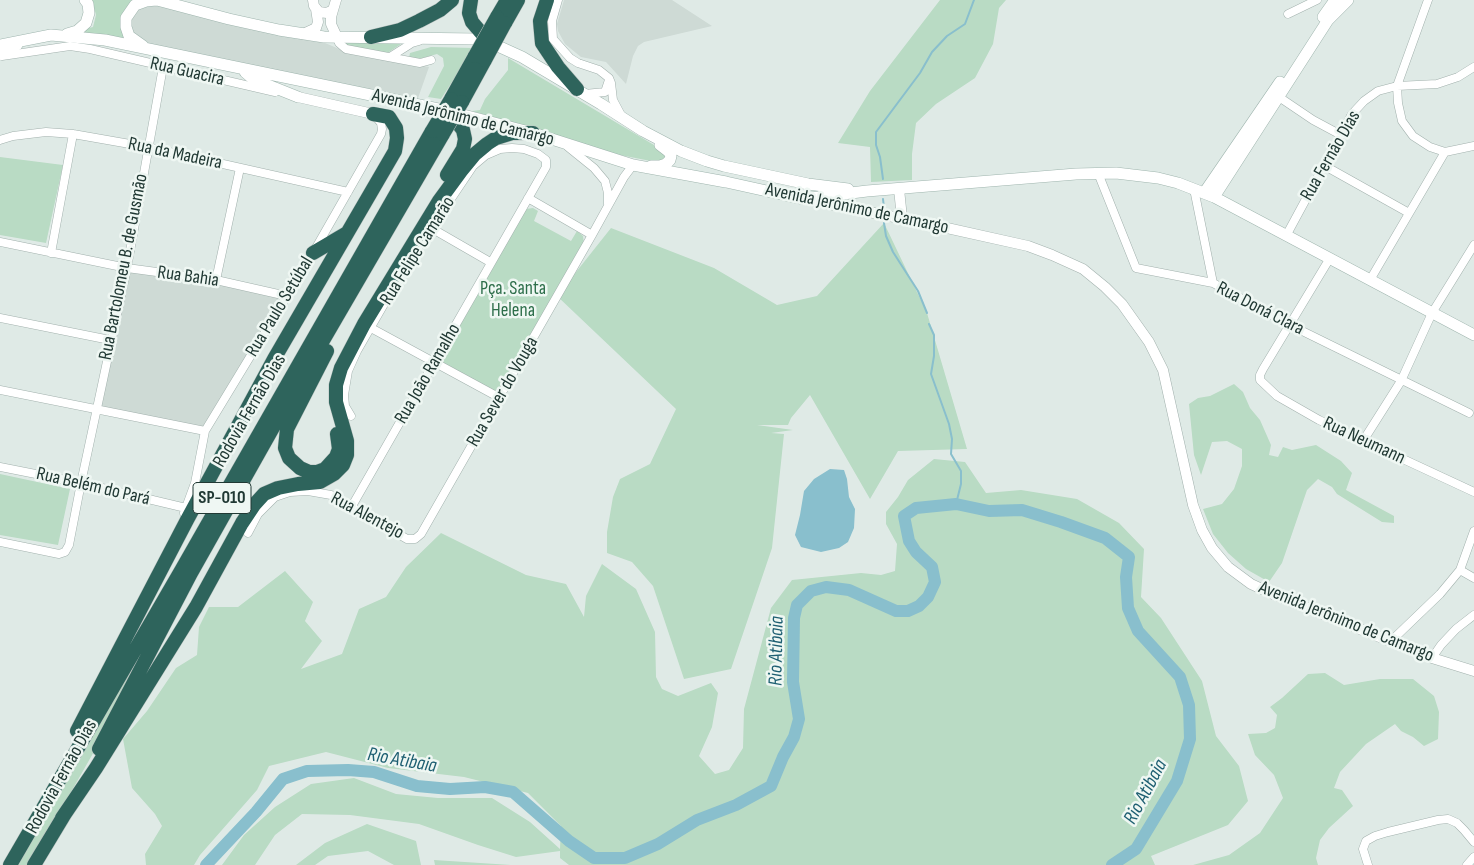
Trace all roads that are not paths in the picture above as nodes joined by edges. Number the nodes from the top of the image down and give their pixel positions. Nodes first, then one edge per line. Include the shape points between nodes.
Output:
1 (85, 0) edge
2 (157, 0) edge
3 (452, 0) edge
4 (471, 0) edge
5 (507, 0) edge
6 (518, 0) edge
7 (547, 0) edge
8 (558, 0) edge
9 (1317, 0) edge
10 (1428, 0) edge
11 (1340, 1) edge
12 (314, 3) edge
13 (335, 5) edge
14 (1288, 14) dead end
15 (501, 20) junction
16 (303, 34) junction
17 (66, 35) junction
18 (35, 37) junction
19 (337, 37) junction
20 (370, 37) junction
21 (428, 38) junction
22 (489, 42) junction
23 (0, 45) edge
24 (146, 48) junction
25 (0, 55) edge
26 (390, 57) junction
27 (431, 60) dead end
28 (163, 67) junction
29 (1474, 67) edge
30 (241, 69) junction
31 (609, 78) junction
32 (1397, 86) junction
33 (581, 92) junction
34 (1276, 95) junction
35 (298, 98) junction
36 (454, 104) junction
37 (373, 114) junction
38 (622, 118) junction
39 (643, 131) junction
40 (438, 132) junction
41 (533, 133) junction
42 (73, 134) junction
43 (1341, 135) junction
44 (0, 140) edge
45 (559, 142) junction
46 (1474, 146) edge
47 (148, 147) junction
48 (1445, 152) junction
49 (547, 163) joint
50 (635, 166) junction
51 (1325, 166) junction
52 (240, 168) junction
53 (1098, 173) junction
54 (779, 178) junction
55 (726, 182) junction
56 (899, 189) junction
57 (867, 191) junction
58 (348, 192) junction
59 (1204, 193) junction
60 (528, 198) junction
61 (803, 199) junction
62 (607, 208) junction
63 (1409, 213) junction
64 (902, 218) junction
65 (431, 228) junction
66 (348, 232) junction
67 (592, 235) junction
68 (1286, 236) junction
69 (0, 242) edge
70 (1474, 245) edge
71 (313, 252) junction
72 (51, 253) junction
73 (1330, 258) junction
74 (490, 262) junction
75 (127, 268) junction
76 (216, 280) junction
77 (1370, 280) junction
78 (1213, 283) junction
79 (287, 296) junction
80 (346, 302) junction
81 (1432, 313) junction
82 (0, 318) edge
83 (1290, 325) junction
84 (371, 328) junction
85 (1474, 335) edge
86 (110, 340) junction
87 (434, 362) junction
88 (1401, 381) junction
89 (0, 390) edge
90 (500, 398) junction
91 (97, 409) junction
92 (1469, 413) dead end
93 (351, 416) dead end
94 (205, 431) junction
95 (1363, 441) junction
96 (0, 467) edge
97 (81, 482) junction
98 (1474, 492) edge
99 (352, 506) junction
100 (186, 508) junction
101 (1474, 532) edge
102 (248, 533) dead end
103 (415, 539) joint
104 (0, 542) edge
105 (1460, 570) junction
106 (158, 575) junction
107 (1474, 578) edge
108 (1474, 615) edge
109 (1390, 642) junction
110 (1432, 658) junction
111 (1474, 671) edge
112 (43, 807) junction
113 (62, 818) junction
114 (1474, 842) edge
115 (1474, 857) edge
116 (10, 865) edge
117 (34, 865) edge
118 (1368, 865) edge
119 (1467, 865) edge

1 - 17 main road via 89,13 86,23
2 - 16 main road
2 - 24 main road via 135,5 126,18 129,36
3 - 20 highway via 440,10 400,30
4 - 22 highway via 469,13 472,22
5 - 15 highway, Rodovia Fernão Dias / SP-010
6 - 15 highway, Rodovia Fernão Dias / SP-010
7 - 33 highway via 540,21 542,42 558,67
8 - 31 street via 552,21 553,39 570,58
9 - 14 street
10 - 32 street
11 - 34 main road
12 - 13 street via 323,13
12 - 16 street via 316,28
13 - 19 street via 330,16
15 - 36 highway, Rodovia Fernão Dias / SP-010, bridge
16 - 19 main road
17 - 18 main road, Avenida Jerônimo de Camargo
17 - 24 main road, Avenida Jerônimo de Camargo
18 - 23 main road, Avenida Jerônimo de Camargo
18 - 25 main road, Avenida Jerônimo de Camargo
19 - 20 main road
19 - 26 street via 338,43 346,49
20 - 21 main road
21 - 22 main road via 466,37
21 - 26 street via 412,43
22 - 33 main road via 522,57
24 - 30 main road, Avenida Jerônimo de Camargo
25 - 28 street, Rua Guacira via 70,46
26 - 27 street via 420,63
28 - 35 street, Rua Guacira
28 - 47 street, Rua Bartolomeu B. de Gusmão
29 - 32 street, Rua Fernão Dias via 1438,84
30 - 35 main road via 253,79
30 - 36 main road, Avenida Jerônimo de Camargo
31 - 33 street via 605,92
31 - 38 street via 613,100
32 - 43 street, Rua Fernão Dias via 1378,91 1364,101 1352,114
32 - 48 street via 1402,121 1413,136
33 - 38 main road
34 - 43 street
34 - 59 main road
35 - 37 street, Rua Guacira
36 - 40 highway, Rodovia Fernão Dias / SP-010, bridge
36 - 41 main road, Avenida Jerônimo de Camargo
36 - 80 highway via 465,139 463,149 348,338 330,385 329,402 338,438 336,457 325,469 309,472 289,458 285,448 287,429 331,343
37 - 58 street, Rua Paulo Setúbal via 381,123 381,134
37 - 66 highway via 388,118 396,128 395,151
38 - 39 main road
39 - 50 main road via 671,156 666,164 660,166
39 - 54 main road via 707,161
40 - 80 highway, Rodovia Fernão Dias / SP-010
40 - 112 highway, Rodovia Fernão Dias / SP-010
41 - 45 main road, Avenida Jerônimo de Camargo
41 - 113 highway via 512,133 487,144 475,154 438,201 341,368 336,384 336,402 347,441 347,455 342,465 320,482 278,488 264,494 254,505 185,624
42 - 44 street, Rua da Madeira via 46,132
42 - 47 street, Rua da Madeira
42 - 72 street
43 - 51 street, Rua Fernão Dias
45 - 50 main road, Avenida Jerônimo de Camargo
45 - 62 street via 584,159 604,181 608,193
46 - 48 street
47 - 52 street, Rua da Madeira
47 - 75 street, Rua Bartolomeu B. de Gusmão
48 - 63 street
49 - 60 street, Rua João Ramalho
49 - 65 street, Rua Felipe Camarão via 538,154 524,149 500,149 486,155 473,166
50 - 55 main road, Avenida Jerônimo de Camargo
50 - 62 street, Rua Sever do Vouga via 624,177
51 - 63 street
51 - 68 street, Rua Fernão Dias
52 - 58 street, Rua da Madeira
52 - 76 street
53 - 56 main road
53 - 59 main road via 1158,178
53 - 78 street, Rua Doná Clara via 1136,268
54 - 55 main road via 761,186
54 - 57 main road
55 - 61 main road, Avenida Jerônimo de Camargo
56 - 57 main road
56 - 64 street
57 - 61 main road
58 - 71 street, Rua Paulo Setúbal
59 - 68 main road
59 - 78 street
60 - 67 street
60 - 74 street, Rua João Ramalho
61 - 64 street, Avenida Jerônimo de Camargo
62 - 67 street, Rua Sever do Vouga
63 - 77 street
64 - 109 street, Avenida Jerônimo de Camargo via 1036,249 1083,269 1105,287 1137,324 1163,370 1193,505 1212,548 1228,567 1251,584
65 - 74 street
65 - 84 street, Rua Felipe Camarão
66 - 71 highway
66 - 106 highway via 274,359
67 - 90 street, Rua Sever do Vouga
68 - 73 main road
69 - 72 street, Rua Bahia
70 - 81 street
71 - 79 street, Rua Paulo Setúbal
72 - 75 street, Rua Bahia
73 - 77 main road
73 - 83 street
74 - 87 street, Rua João Ramalho
75 - 76 street, Rua Bahia
75 - 86 street, Rua Bartolomeu B. de Gusmão
76 - 79 street, Rua Bahia
77 - 81 main road
78 - 83 street, Rua Doná Clara
79 - 94 street, Rua Paulo Setúbal
80 - 113 highway, Rodovia Fernão Dias / SP-010 via 191,573
81 - 85 main road
81 - 88 street
82 - 86 street
83 - 88 street, Rua Doná Clara
83 - 95 street, Rua Neumann via 1263,369 1260,380 1283,400
84 - 87 street
84 - 93 street, Rua Felipe Camarão via 357,351 345,382 345,406
86 - 91 street, Rua Bartolomeu B. de Gusmão
87 - 90 street
87 - 99 street, Rua João Ramalho
88 - 92 street, Rua Doná Clara
88 - 95 street
89 - 91 street
90 - 103 street, Rua Sever do Vouga via 421,534
91 - 94 street
91 - 97 street, Rua Bartolomeu B. de Gusmão
94 - 100 street, Rua Paulo Setúbal via 195,482
95 - 98 street, Rua Neumann
96 - 97 street, Rua Belém do Pará
97 - 100 street, Rua Belém do Pará
97 - 104 street, Rua Bartolomeu B. de Gusmão via 69,545 64,552 59,554
99 - 102 street, Rua Alentejo via 322,492 290,492 275,497 267,504
99 - 103 street, Rua Alentejo via 407,539
100 - 106 street, Rua Paulo Setúbal
101 - 105 street
105 - 107 street
105 - 109 street
106 - 112 highway via 70,746
108 - 110 street via 1456,629
109 - 110 street, Avenida Jerônimo de Camargo
110 - 111 street, Avenida Jerônimo de Camargo
112 - 116 highway, Rodovia Fernão Dias / SP-010
113 - 117 highway, Rodovia Fernão Dias / SP-010
114 - 118 street via 1457,824 1438,820 1366,841 1363,849
115 - 119 street

